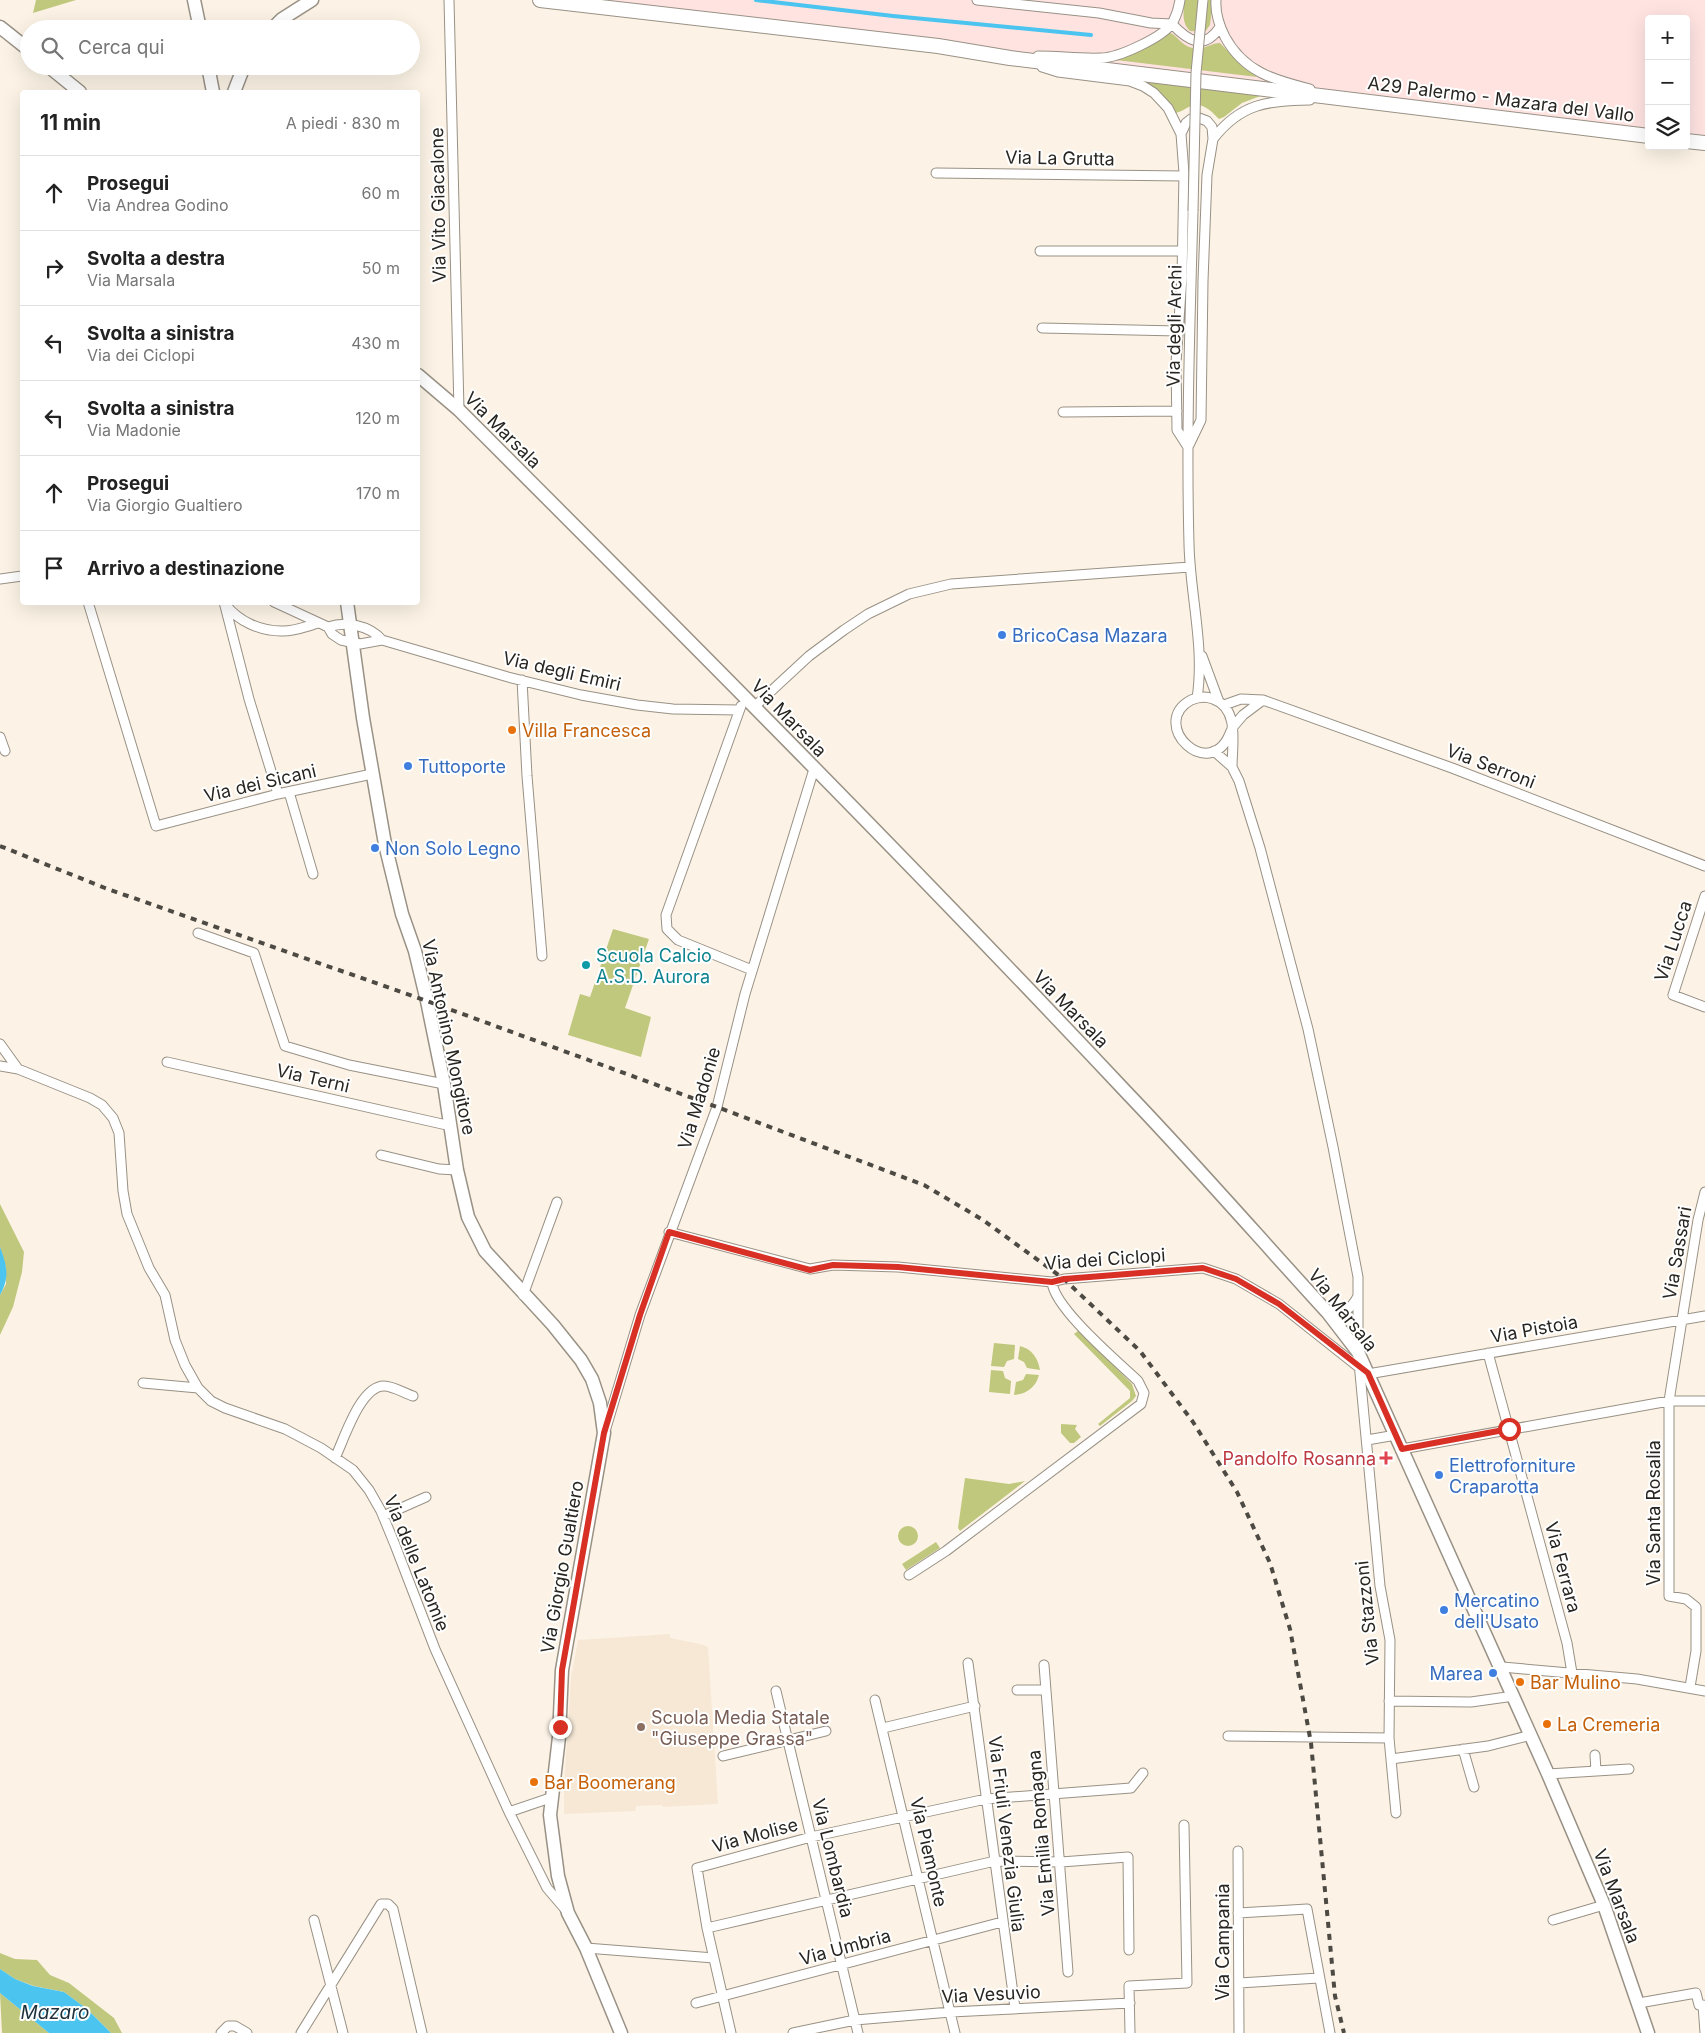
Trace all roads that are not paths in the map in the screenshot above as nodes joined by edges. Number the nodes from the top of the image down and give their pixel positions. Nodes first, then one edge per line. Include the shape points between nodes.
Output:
1 (194, 0) edge
2 (312, 0) edge
3 (449, 0) edge
4 (540, 0) edge
5 (977, 0) edge
6 (1180, 0) edge
7 (1203, 0) edge
8 (1216, 0) edge
9 (198, 20) edge
10 (281, 20) edge
11 (1172, 24) junction
12 (0, 27) edge
13 (1220, 27) junction
14 (20, 43) edge
15 (1010, 58) junction
16 (59, 75) edge
17 (210, 75) edge
18 (241, 75) edge
19 (78, 90) edge
20 (213, 90) edge
21 (235, 90) edge
22 (1349, 100) junction
23 (1181, 134) junction
24 (1645, 136) edge
25 (1213, 139) junction
26 (1690, 141) edge
27 (1705, 143) edge
28 (936, 173) dead end
29 (1184, 176) junction
30 (1040, 251) dead end
31 (1182, 251) junction
32 (1042, 328) dead end
33 (1178, 331) junction
34 (420, 377) edge
35 (459, 410) junction
36 (1177, 411) junction
37 (1063, 412) dead end
38 (1188, 447) junction
39 (1190, 567) junction
40 (20, 576) edge
41 (0, 579) edge
42 (89, 605) edge
43 (225, 605) edge
44 (226, 605) edge
45 (280, 605) edge
46 (348, 605) edge
47 (319, 623) junction
48 (351, 625) junction
49 (328, 627) junction
50 (382, 640) junction
51 (354, 643) junction
52 (1200, 652) junction
53 (522, 680) junction
54 (1197, 698) junction
55 (1263, 700) junction
56 (1221, 703) junction
57 (747, 706) junction
58 (1232, 730) junction
59 (0, 737) edge
60 (5, 751) dead end
61 (1214, 751) junction
62 (1232, 767) junction
63 (814, 769) junction
64 (372, 774) junction
65 (289, 792) junction
66 (278, 794) junction
67 (1705, 866) edge
68 (313, 874) dead end
69 (1705, 896) edge
70 (198, 933) dead end
71 (542, 956) dead end
72 (752, 970) junction
73 (1705, 1007) edge
74 (0, 1044) edge
75 (167, 1062) dead end
76 (0, 1066) edge
77 (18, 1069) junction
78 (444, 1084) junction
79 (451, 1126) junction
80 (381, 1155) dead end
81 (457, 1170) junction
82 (1705, 1192) edge
83 (557, 1202) dead end
84 (1702, 1221) edge
85 (669, 1232) junction
86 (1052, 1282) junction
87 (523, 1294) junction
88 (1359, 1294) junction
89 (1328, 1314) junction
90 (1705, 1316) edge
91 (1682, 1320) junction
92 (1358, 1352) junction
93 (1488, 1354) junction
94 (1365, 1372) junction
95 (592, 1379) joint
96 (143, 1383) dead end
97 (198, 1388) junction
98 (413, 1396) dead end
99 (1669, 1401) junction
100 (1705, 1401) edge
101 (1509, 1429) junction
102 (604, 1433) junction
103 (1396, 1435) junction
104 (1367, 1440) junction
105 (1402, 1449) junction
106 (335, 1458) junction
107 (426, 1497) dead end
108 (383, 1516) junction
109 (909, 1575) dead end
110 (968, 1663) dead end
111 (1044, 1665) dead end
112 (1502, 1667) junction
113 (1572, 1673) junction
114 (1690, 1687) junction
115 (1017, 1690) dead end
116 (1046, 1690) junction
117 (1705, 1690) edge
118 (776, 1691) dead end
119 (1514, 1696) junction
120 (876, 1700) dead end
121 (1389, 1701) junction
122 (975, 1706) junction
123 (883, 1728) junction
124 (826, 1731) dead end
125 (1531, 1735) junction
126 (1228, 1736) dead end
127 (1389, 1738) junction
128 (788, 1740) junction
129 (1463, 1749) junction
130 (722, 1756) dead end
131 (1595, 1756) dead end
132 (1391, 1759) junction
133 (1628, 1770) dead end
134 (1596, 1771) junction
135 (1143, 1773) dead end
136 (1548, 1774) junction
137 (1474, 1787) dead end
138 (1054, 1794) junction
139 (553, 1797) junction
140 (986, 1799) junction
141 (509, 1812) junction
142 (1396, 1813) dead end
143 (903, 1816) junction
144 (1184, 1825) dead end
145 (811, 1837) junction
146 (1238, 1851) dead end
147 (995, 1861) junction
148 (1061, 1862) junction
149 (919, 1880) junction
150 (827, 1900) junction
151 (1604, 1905) junction
152 (568, 1913) junction
153 (1238, 1913) junction
154 (314, 1920) dead end
155 (1553, 1920) dead end
156 (1002, 1922) junction
157 (707, 1928) junction
158 (933, 1940) junction
159 (586, 1948) junction
160 (1129, 1950) dead end
161 (714, 1958) junction
162 (842, 1964) junction
163 (1068, 1972) dead end
164 (1319, 1978) junction
165 (1238, 1983) junction
166 (331, 1984) junction
167 (722, 1996) junction
168 (696, 2003) dead end
169 (1130, 2003) junction
170 (1639, 2003) junction
171 (1015, 2008) junction
172 (951, 2012) junction
173 (854, 2020) junction
174 (221, 2033) edge
175 (247, 2033) edge
176 (301, 2033) edge
177 (343, 2033) edge
178 (422, 2033) edge
179 (622, 2033) edge
180 (731, 2033) edge
181 (793, 2033) edge
182 (858, 2033) edge
183 (955, 2033) edge
184 (1130, 2033) edge
185 (1239, 2033) edge
186 (1330, 2033) edge
187 (1648, 2033) edge
188 (1705, 2033) edge

1 - 9 main road
2 - 10 main road
3 - 35 street, Via Vito Giacalone
4 - 15 main road, A29 Palermo - Mazara del Vallo via 938,46
5 - 11 street
6 - 11 street
7 - 38 street, Via degli Archi, bridge via 1196,72
8 - 13 street
11 - 13 street via 1183,36 1196,41 1214,36
11 - 15 street via 1131,51 1102,58
12 - 14 main road
13 - 22 street via 1232,50 1263,74
15 - 22 main road, A29 Palermo - Mazara del Vallo
15 - 23 street via 1058,72 1130,81 1144,86 1168,108
16 - 19 main road
17 - 20 main road
18 - 21 main road
22 - 24 main road, A29 Palermo - Mazara del Vallo
22 - 25 street via 1278,100 1256,104 1236,115
23 - 25 street via 1186,123 1200,118 1212,127
23 - 29 street
25 - 38 street via 1207,175 1201,420
26 - 27 main road
28 - 29 street, Via La Grutta
29 - 31 street
30 - 31 street
31 - 33 street
32 - 33 street
33 - 36 street
34 - 35 main road, Via Marsala
35 - 57 main road, Via Marsala
36 - 37 street
36 - 38 street via 1177,430
38 - 39 street, Via degli Archi
39 - 52 street, Via degli Archi
39 - 57 street via 951,584 909,594 844,630
40 - 41 street
42 - 66 street, Via dei Sicani via 156,826
43 - 66 street
44 - 47 street via 233,614 268,630 282,632
45 - 47 street, Via degli Emiri
46 - 48 main road, Via Antonino Mongitore
47 - 49 street, Via degli Emiri
48 - 49 street, Via degli Emiri
48 - 50 street, Via degli Emiri via 364,626
48 - 51 main road, Via Antonino Mongitore
49 - 51 street, Via degli Emiri via 341,640
50 - 51 street, Via degli Emiri
50 - 53 street, Via degli Emiri
51 - 64 main road, Via Antonino Mongitore
52 - 54 street, Via degli Archi
52 - 56 street, Via degli Archi
53 - 57 street, Via degli Emiri via 637,705 672,709
53 - 71 street
54 - 56 street via 1208,697
54 - 61 street via 1178,714 1178,733 1189,748 1201,752
55 - 56 street, Via Serroni via 1241,699
55 - 58 street via 1242,715
55 - 67 street, Via Serroni via 1452,768
56 - 58 street via 1230,714
57 - 63 main road, Via Marsala
57 - 72 street via 666,915 667,929 678,940
58 - 61 street via 1225,743
58 - 62 street
59 - 60 street
61 - 62 street
62 - 88 street via 1250,811 1308,1029 1347,1218
63 - 72 street, Via Madonie
63 - 89 main road, Via Marsala via 1130,1096
64 - 65 street, Via dei Sicani
64 - 78 main road, Via Antonino Mongitore via 387,853 415,951
65 - 66 street, Via dei Sicani
65 - 68 street
69 - 73 street, Via Lucca via 1673,995
70 - 78 street via 254,953 284,1046 349,1065
72 - 85 street, Via Madonie via 717,1107
74 - 77 street
75 - 79 street, Via Terni
76 - 77 street, Via delle Latomie
77 - 97 street, Via delle Latomie via 90,1098 102,1105 113,1118 119,1133 122,1191 127,1214 149,1268 165,1295 175,1340
78 - 79 main road, Via Antonino Mongitore
79 - 81 main road, Via Antonino Mongitore
80 - 81 street via 439,1169
81 - 87 main road, Via Antonino Mongitore via 476,1236
82 - 84 street, Via Sassari
83 - 87 street
84 - 91 street, Via Sassari
85 - 86 street, Via dei Ciclopi via 810,1270 833,1265 898,1267
85 - 102 street, Via Madonie
86 - 94 street, Via dei Ciclopi via 1203,1268 1236,1279 1279,1304
86 - 109 street via 1053,1291 1066,1311 1138,1381 1144,1393 1141,1404 946,1551
87 - 95 main road, Via Antonino Mongitore via 568,1343
88 - 89 street via 1353,1306 1343,1313
88 - 92 street
89 - 92 main road, Via Marsala
90 - 91 street, Via Pistoia
91 - 93 street, Via Pistoia
91 - 99 street, Via Santa Rosalia
92 - 94 main road, Via Marsala
93 - 94 street, Via Pistoia
93 - 101 street, Via Ferrara
94 - 103 main road, Via Marsala
94 - 104 street, Via Stazzoni
95 - 102 main road, Via Giorgio Gualtiero via 600,1403
96 - 97 street
97 - 106 street, Via delle Latomie via 211,1401 285,1429
98 - 106 street via 385,1386 365,1396
99 - 100 street
99 - 101 street
99 - 114 street, Via Santa Rosalia via 1669,1596 1686,1599 1696,1607 1696,1651
101 - 105 street
101 - 113 street, Via Ferrara
102 - 139 main road, Via Giorgio Gualtiero via 562,1670
103 - 104 street
103 - 105 main road, Via Marsala
104 - 121 street, Via Stazzoni via 1380,1586 1390,1640
105 - 112 main road, Via Marsala
106 - 108 street, Via delle Latomie via 353,1470
107 - 108 street
108 - 141 street, Via delle Latomie via 435,1649
110 - 122 street, Via Friuli Venezia Giulia
111 - 116 street, Via Emilia Romagna
112 - 113 street
112 - 119 main road, Via Marsala
113 - 114 street
114 - 117 street
115 - 116 street
116 - 138 street, Via Emilia Romagna
118 - 128 street, Via Lombardia
119 - 121 street via 1471,1702
119 - 125 main road, Via Marsala
120 - 123 street, Via Piemonte
121 - 127 street, Via Stazzoni
122 - 123 street
122 - 140 street, Via Friuli Venezia Giulia
123 - 143 street, Via Piemonte
124 - 128 street
125 - 129 street
125 - 136 main road, Via Marsala
126 - 127 street
127 - 132 street, Via Stazzoni
128 - 130 street
128 - 145 street, Via Lombardia
129 - 132 street
129 - 137 street
131 - 134 street
132 - 142 street, Via Stazzoni
133 - 134 street
134 - 136 street
135 - 138 street, Via Molise via 1131,1788
136 - 151 main road, Via Marsala
138 - 140 street, Via Molise
138 - 148 street, Via Emilia Romagna
139 - 141 street
139 - 152 main road, Via Giorgio Gualtiero via 550,1815 553,1846
140 - 143 street, Via Molise
140 - 147 street, Via Friuli Venezia Giulia
141 - 152 street, Via delle Latomie via 547,1888
143 - 145 street, Via Molise
143 - 149 street, Via Piemonte
144 - 169 street via 1187,1983 1129,1986
145 - 150 street, Via Lombardia
145 - 157 street, Via Molise via 697,1868
146 - 153 street, Via Campania
147 - 148 street
147 - 149 street
147 - 156 street, Via Friuli Venezia Giulia
148 - 160 street via 1128,1857
148 - 163 street, Via Emilia Romagna
149 - 150 street
149 - 158 street, Via Piemonte
150 - 157 street
150 - 162 street, Via Lombardia
151 - 155 street
151 - 170 main road, Via Marsala
152 - 159 main road, Via Giorgio Gualtiero
153 - 164 street via 1307,1909
153 - 165 street, Via Campania
154 - 166 street
156 - 158 street, Via Umbria
156 - 171 street, Via Friuli Venezia Giulia
157 - 161 street, Via Molise
158 - 162 street, Via Umbria
158 - 172 street, Via Piemonte
159 - 161 street
159 - 179 main road, Via Giorgio Gualtiero
161 - 167 street, Via Molise
162 - 167 street, Via Umbria
162 - 173 street, Via Lombardia
164 - 165 street
164 - 186 street
165 - 185 street, Via Campania
166 - 176 street
166 - 177 street
166 - 178 street via 381,1904 388,1904 393,1909
167 - 168 street, Via Umbria
167 - 180 street, Via Molise
169 - 171 street, Via Vesuvio
169 - 184 street
170 - 187 main road, Via Marsala
170 - 188 street via 1696,1993 1699,2005 1703,2005
171 - 172 street, Via Vesuvio
172 - 173 street, Via Vesuvio
172 - 183 street, Via Piemonte
173 - 181 street, Via Vesuvio
173 - 182 street, Via Lombardia
174 - 175 street via 228,2026

